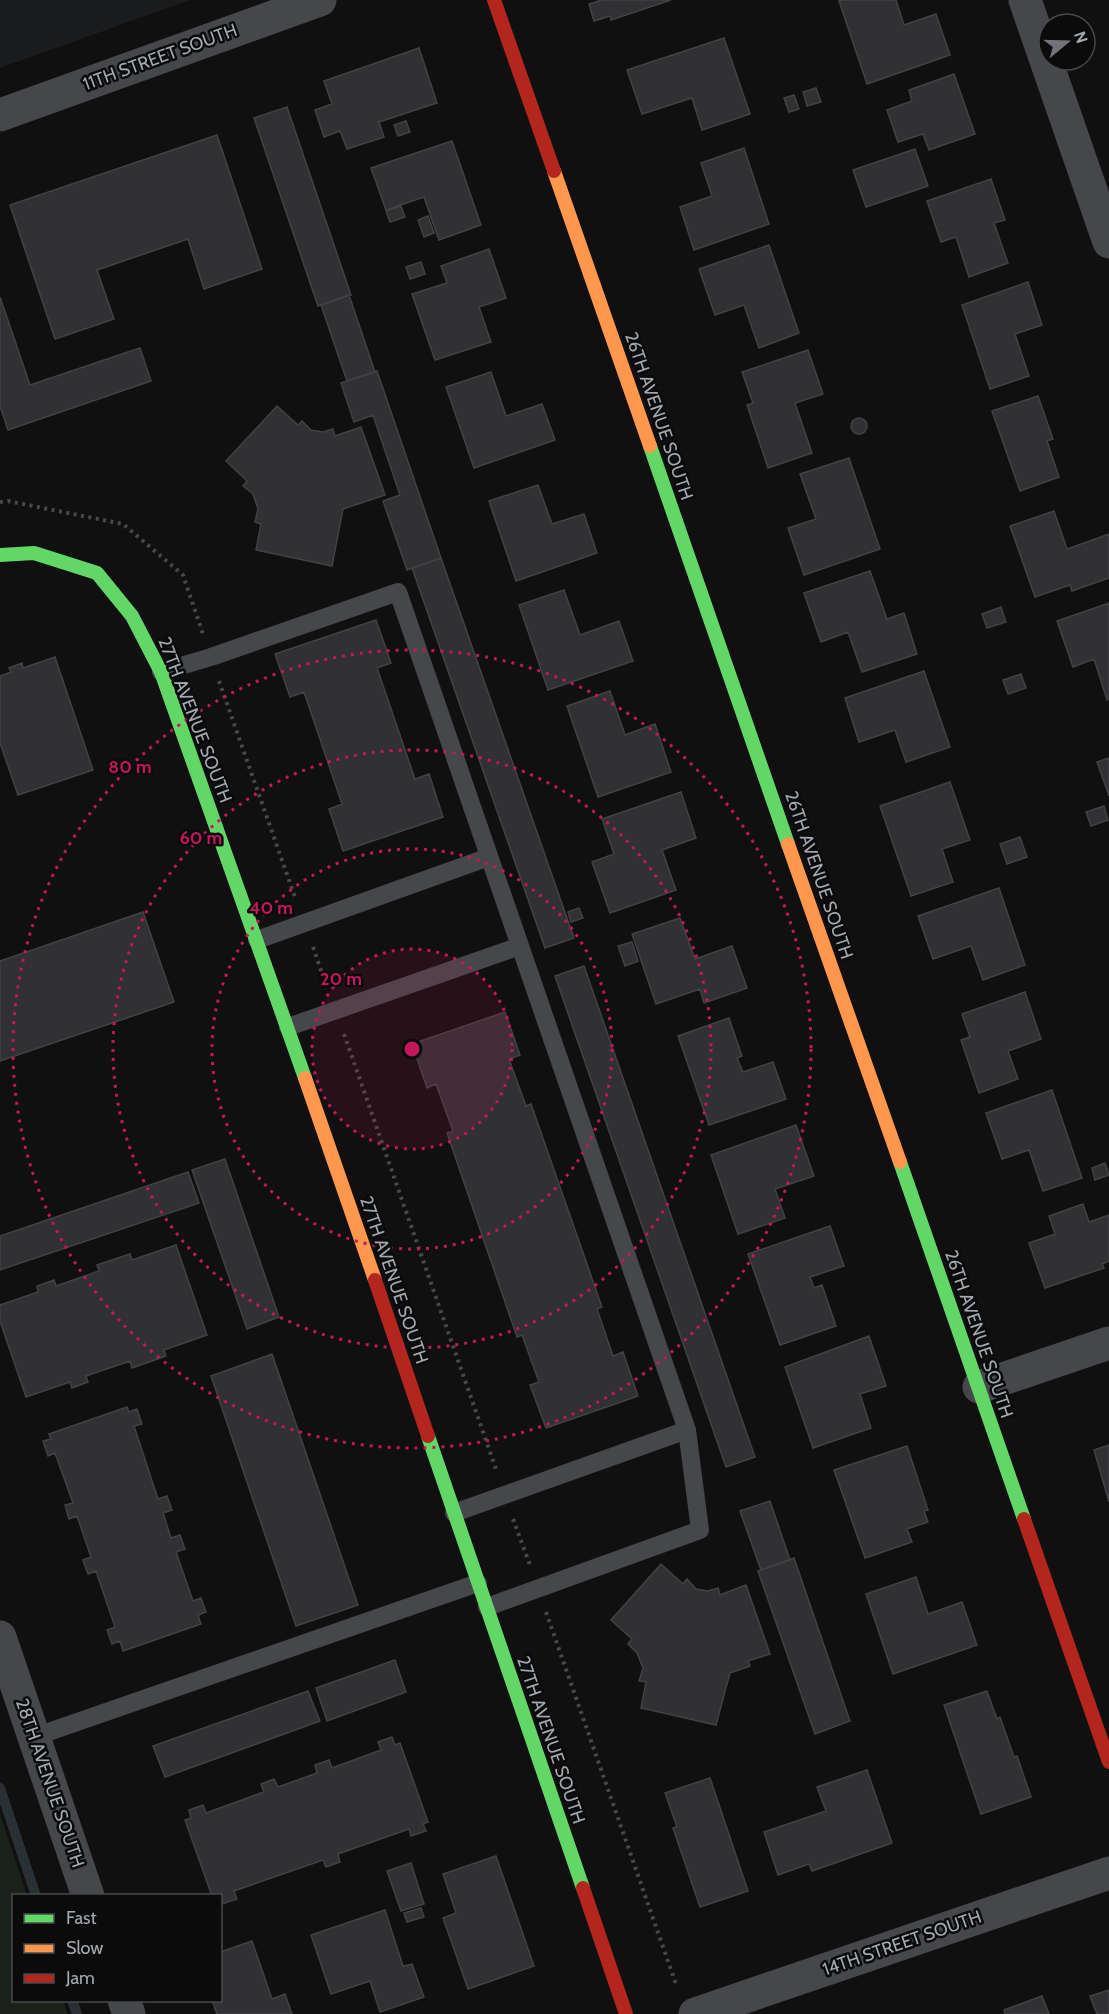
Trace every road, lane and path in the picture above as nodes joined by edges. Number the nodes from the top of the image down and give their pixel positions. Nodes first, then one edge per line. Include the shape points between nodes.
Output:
1 (320, 0) edge
2 (494, 0) edge
3 (1026, 0) edge
4 (0, 115) edge
5 (1109, 242) edge
6 (0, 502) edge
7 (0, 555) edge
8 (211, 657) junction
9 (160, 672) junction
10 (489, 857) junction
11 (305, 923) junction
12 (257, 940) junction
13 (520, 946) junction
14 (335, 1010) junction
15 (288, 1027) junction
16 (1109, 1343) edge
17 (979, 1388) junction
18 (687, 1430) junction
19 (505, 1495) junction
20 (454, 1513) junction
21 (478, 1583) junction
22 (538, 1588) junction
23 (487, 1607) junction
24 (0, 1637) edge
25 (34, 1737) junction
26 (1109, 1762) edge
27 (1109, 1873) edge
28 (87, 1894) edge
29 (687, 2004) edge
30 (626, 2014) edge

1 - 4 street, 11TH STREET SOUTH
2 - 17 street, 26TH AVENUE SOUTH
3 - 5 street
6 - 8 path via 123,524 183,575
7 - 9 street, 27TH AVENUE SOUTH via 34,554 97,573 132,616
8 - 9 lane
8 - 10 lane via 398,592
8 - 11 path
9 - 12 street, 27TH AVENUE SOUTH
10 - 11 lane
10 - 13 lane
11 - 12 lane
11 - 14 path
12 - 15 street, 27TH AVENUE SOUTH
13 - 14 lane
13 - 18 lane
14 - 15 lane
14 - 19 path
15 - 20 street, 27TH AVENUE SOUTH
16 - 17 street
17 - 26 street, 26TH AVENUE SOUTH
18 - 19 lane
18 - 22 lane via 700,1530
19 - 20 lane
19 - 22 path
20 - 21 street, 27TH AVENUE SOUTH
21 - 23 street, 27TH AVENUE SOUTH
21 - 25 lane
22 - 23 lane
22 - 29 path
23 - 30 street, 27TH AVENUE SOUTH
24 - 25 street, 28TH AVENUE SOUTH
25 - 28 street, 28TH AVENUE SOUTH
27 - 29 street, 14TH STREET SOUTH

